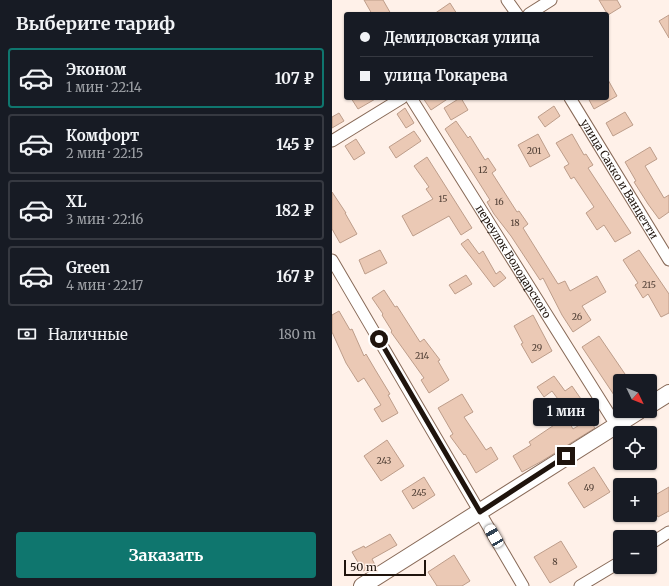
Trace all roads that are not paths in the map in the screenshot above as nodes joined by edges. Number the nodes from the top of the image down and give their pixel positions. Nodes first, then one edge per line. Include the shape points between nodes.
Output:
1 (507, 0) edge
2 (551, 0) edge
3 (516, 12) edge
4 (532, 12) edge
5 (399, 100) edge
6 (412, 100) edge
7 (571, 100) edge
8 (332, 141) edge
9 (332, 260) edge
10 (669, 260) edge
11 (669, 393) edge
12 (657, 401) edge
13 (628, 418) edge
14 (616, 425) junction
15 (480, 512) junction
16 (669, 532) edge
17 (657, 540) edge
18 (613, 566) edge
19 (362, 586) edge
20 (523, 586) edge
21 (580, 586) edge

1 - 3 street
2 - 4 street
5 - 8 street
6 - 14 street, переулок Володарского
7 - 10 street, улица Сакко и Ванцетти
9 - 15 street
11 - 12 street
13 - 14 street
14 - 15 street
15 - 19 street
15 - 20 street
16 - 17 street
18 - 21 street

